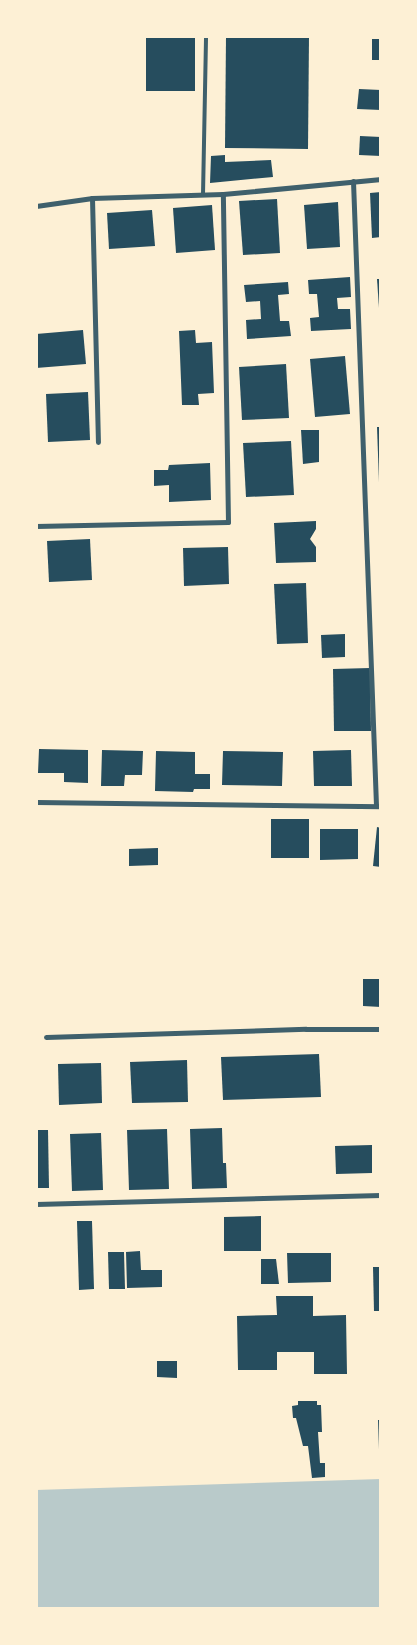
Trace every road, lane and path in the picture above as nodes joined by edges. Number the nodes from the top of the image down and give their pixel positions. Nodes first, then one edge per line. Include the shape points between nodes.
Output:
1 (206, 36) edge
2 (381, 179) edge
3 (353, 181) junction
4 (223, 194) junction
5 (203, 195) junction
6 (92, 198) junction
7 (36, 206) edge
8 (98, 442) dead end
9 (36, 526) edge
10 (36, 802) edge
11 (378, 806) edge
12 (381, 1029) edge
13 (46, 1038) dead end
14 (381, 1195) edge
15 (36, 1204) edge

1 - 5 lane
2 - 3 street
3 - 4 street
3 - 11 street
4 - 5 street
4 - 9 street via 228,522
5 - 6 street
6 - 7 street
6 - 8 street
10 - 11 street
12 - 13 street
14 - 15 street

